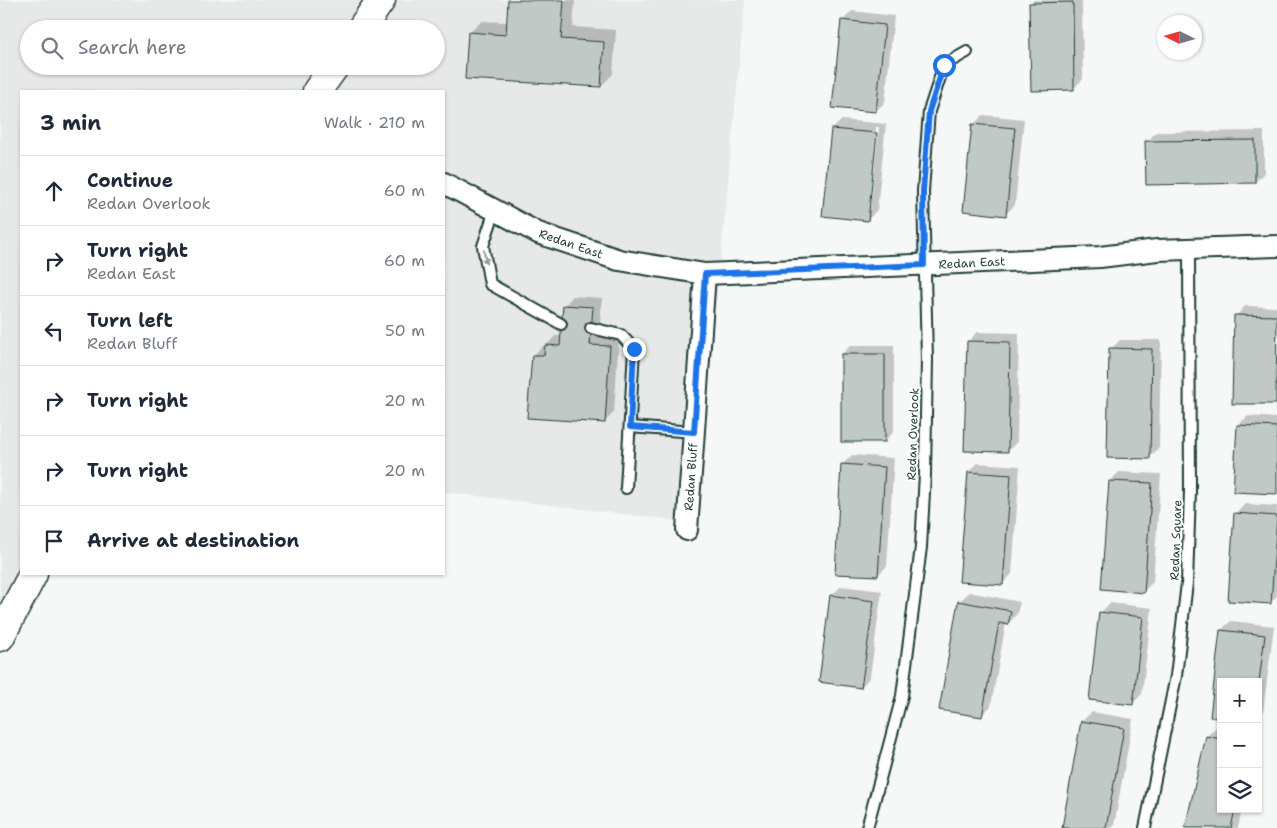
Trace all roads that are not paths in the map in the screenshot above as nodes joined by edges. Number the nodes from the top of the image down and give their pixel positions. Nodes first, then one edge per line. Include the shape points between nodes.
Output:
1 (375, 2) edge
2 (366, 20) edge
3 (967, 52) dead end
4 (329, 75) edge
5 (318, 90) edge
6 (445, 184) edge
7 (495, 210) junction
8 (1277, 246) edge
9 (1189, 249) junction
10 (924, 265) junction
11 (705, 274) junction
12 (561, 324) dead end
13 (591, 328) dead end
14 (630, 427) junction
15 (694, 432) junction
16 (626, 488) dead end
17 (687, 530) dead end
18 (32, 575) edge
19 (0, 637) edge
20 (867, 828) edge
21 (1145, 828) edge

1 - 2 main road
3 - 10 lane, Redan Overlook via 944,65 929,111 923,191
4 - 5 main road
6 - 7 street, Redan East
7 - 11 street, Redan East via 538,233 619,260
7 -> 12 lane via 483,246 490,284
8 - 9 street, Redan East
9 - 10 street, Redan East via 1100,257
9 - 21 lane, Redan Square via 1187,583 1176,676
10 - 11 street, Redan East
10 - 20 lane, Redan Overlook via 928,359 921,547 902,696
11 - 15 street, Redan Bluff
13 - 14 lane via 621,335 634,349
14 - 15 lane
14 - 16 lane
15 - 17 street, Redan Bluff
18 - 19 main road

